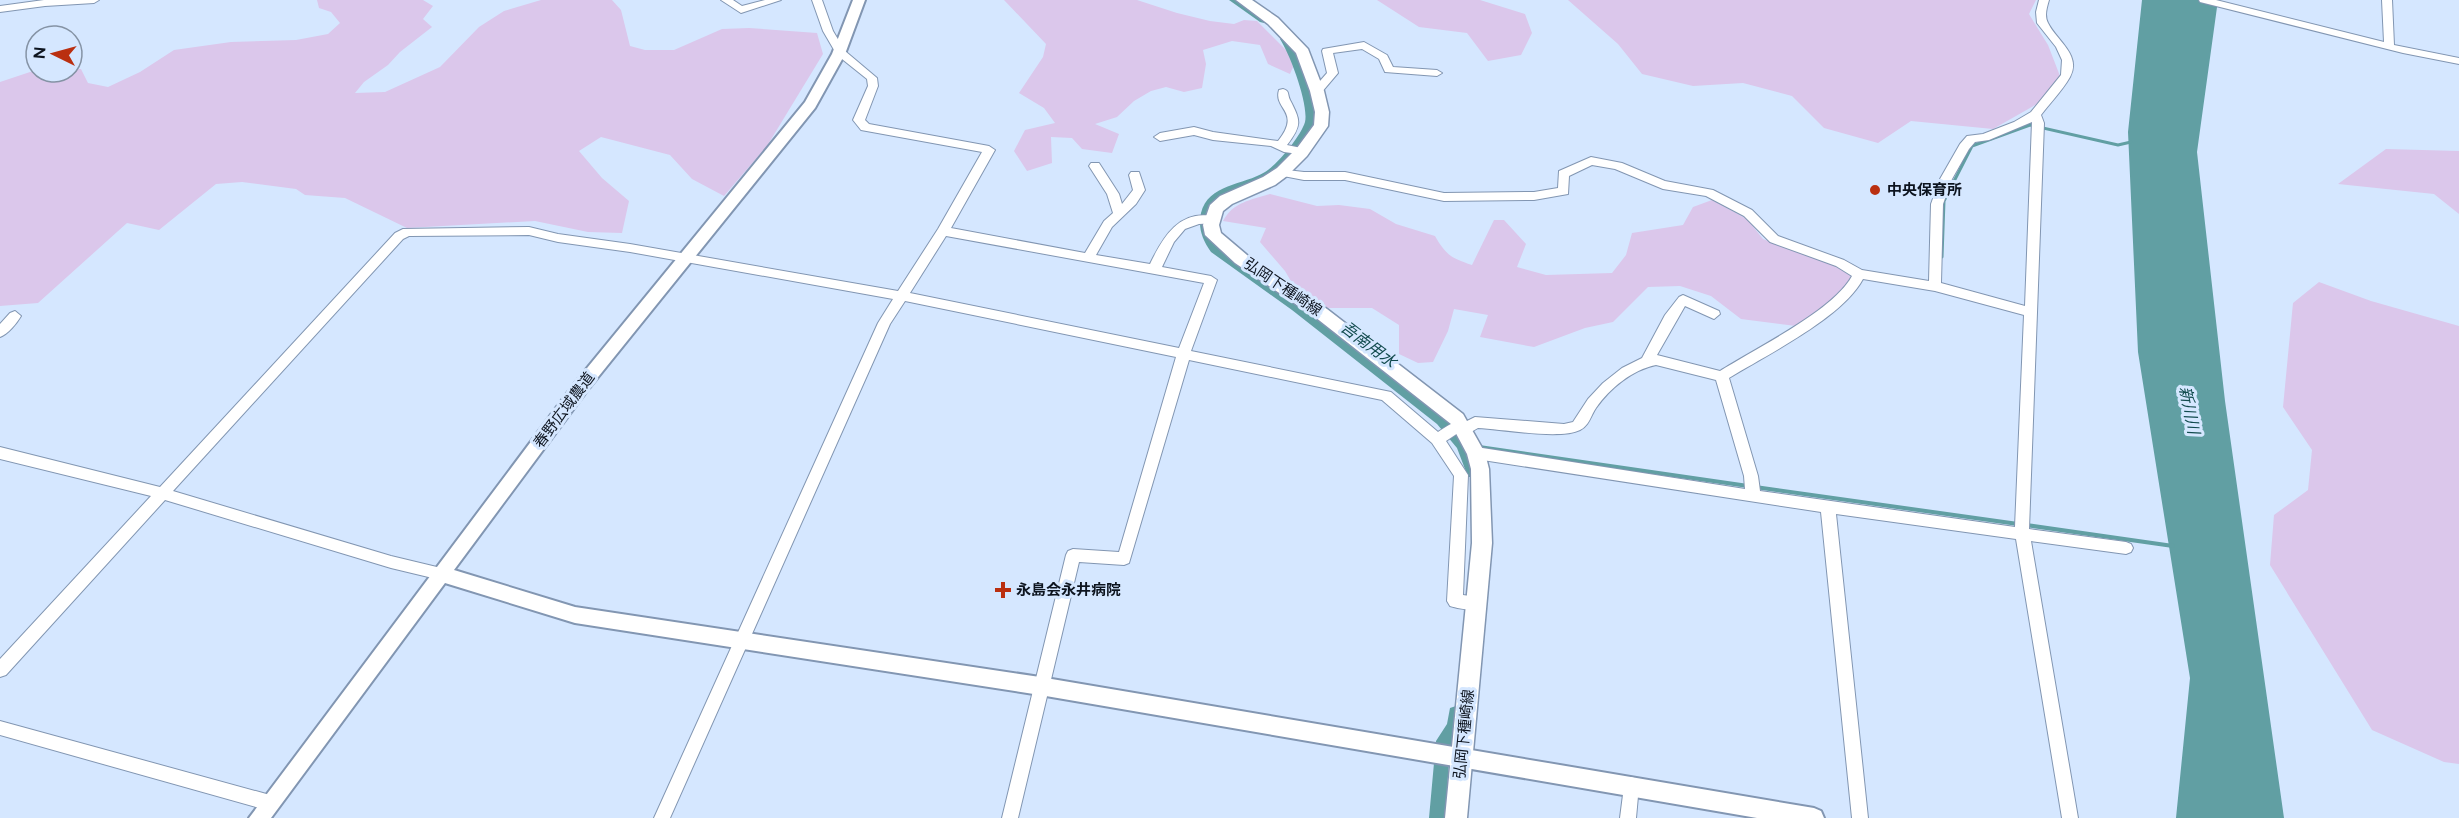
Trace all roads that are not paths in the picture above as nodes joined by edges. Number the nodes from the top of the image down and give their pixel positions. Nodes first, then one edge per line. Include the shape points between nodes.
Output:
1 (94, 0) edge
2 (726, 0) edge
3 (776, 0) edge
4 (817, 0) edge
5 (859, 0) edge
6 (1243, 0) edge
7 (2044, 0) edge
8 (2204, 0) edge
9 (2387, 0) edge
10 (0, 9) edge
11 (2389, 46) junction
12 (841, 53) junction
13 (2459, 61) edge
14 (1437, 73) dead end
15 (1317, 91) junction
16 (1283, 92) dead end
17 (2035, 115) junction
18 (1160, 137) dead end
19 (1290, 149) junction
20 (1095, 166) dead end
21 (1282, 172) junction
22 (1135, 175) dead end
23 (1119, 214) junction
24 (1206, 220) junction
25 (943, 231) junction
26 (690, 253) junction
27 (1089, 257) junction
28 (1155, 268) junction
29 (1859, 274) junction
30 (1935, 286) junction
31 (903, 296) junction
32 (2031, 312) junction
33 (1714, 314) dead end
34 (15, 316) dead end
35 (0, 332) edge
36 (1184, 353) junction
37 (1647, 361) junction
38 (1722, 376) junction
39 (1465, 436) junction
40 (1439, 438) junction
41 (0, 453) edge
42 (161, 494) junction
43 (1753, 495) junction
44 (1828, 507) junction
45 (2022, 526) junction
46 (2126, 548) dead end
47 (441, 574) junction
48 (1475, 603) junction
49 (743, 639) junction
50 (0, 670) edge
51 (1040, 686) junction
52 (0, 729) edge
53 (1456, 758) junction
54 (1631, 785) junction
55 (270, 803) junction
56 (259, 818) edge
57 (662, 818) edge
58 (1010, 818) edge
59 (1456, 818) edge
60 (1628, 818) edge
61 (1815, 818) edge
62 (1860, 818) edge
63 (2070, 818) edge

1 - 10 street
2 - 3 street via 741,10
4 - 12 street
5 - 12 street, 春野広域農道
6 - 15 main road via 1298,44
7 - 17 street via 2042,23 2061,46 2067,66 2066,75
8 - 11 street
9 - 11 street
11 - 13 street
12 - 25 street via 872,78 873,86 859,120 865,127 989,150
12 - 26 street, 春野広域農道 via 810,105
14 - 15 street via 1389,70 1383,57 1364,45 1327,51 1333,73
15 - 19 main road via 1321,126
16 - 19 street via 1294,119
17 - 30 street via 1986,137 1971,139 1964,147 1937,204
17 - 32 street via 2038,123
18 - 19 street via 1194,131
19 - 21 main road
20 - 23 street via 1113,195
21 - 24 main road via 1226,200
21 - 29 street via 1345,176 1444,197 1534,196 1564,191 1563,174 1591,161 1618,166 1663,185 1709,193 1748,213 1774,238
22 - 23 street via 1139,190
23 - 27 street via 1108,224
24 - 28 street via 1189,221 1170,234
24 - 39 main road, 弘岡下種崎線 via 1222,245 1321,313 1457,419
25 - 27 street
25 - 31 street
26 - 31 street
26 - 42 street via 558,238 529,231 407,232 399,236
26 - 47 street, 春野広域農道 via 579,388
27 - 28 street
28 - 36 street via 1211,280
29 - 30 street
29 - 38 street via 1832,308
30 - 32 street
31 - 36 street
31 - 49 street via 884,323
32 - 45 street
33 - 37 street via 1683,300
34 - 35 street
36 - 40 street via 1386,396
36 - 51 street via 1124,559 1073,555
37 - 38 street
37 - 39 street via 1608,384 1578,426 1564,429 1475,422
38 - 43 street
39 - 40 street
39 - 43 street
39 - 48 main road, 弘岡下種崎線 via 1480,469 1482,543
40 - 48 street via 1461,476 1455,601
41 - 42 street
42 - 47 street
42 - 50 street
43 - 44 street
44 - 45 street
44 - 62 street
45 - 46 street
45 - 63 street
47 - 49 street via 575,615
47 - 55 street, 春野広域農道
48 - 53 main road, 弘岡下種崎線
49 - 51 street
49 - 57 street
51 - 53 street
51 - 58 street
52 - 55 street
53 - 54 street
53 - 59 main road, 弘岡下種崎線
54 - 60 street
54 - 61 street
55 - 56 street, 春野広域農道

